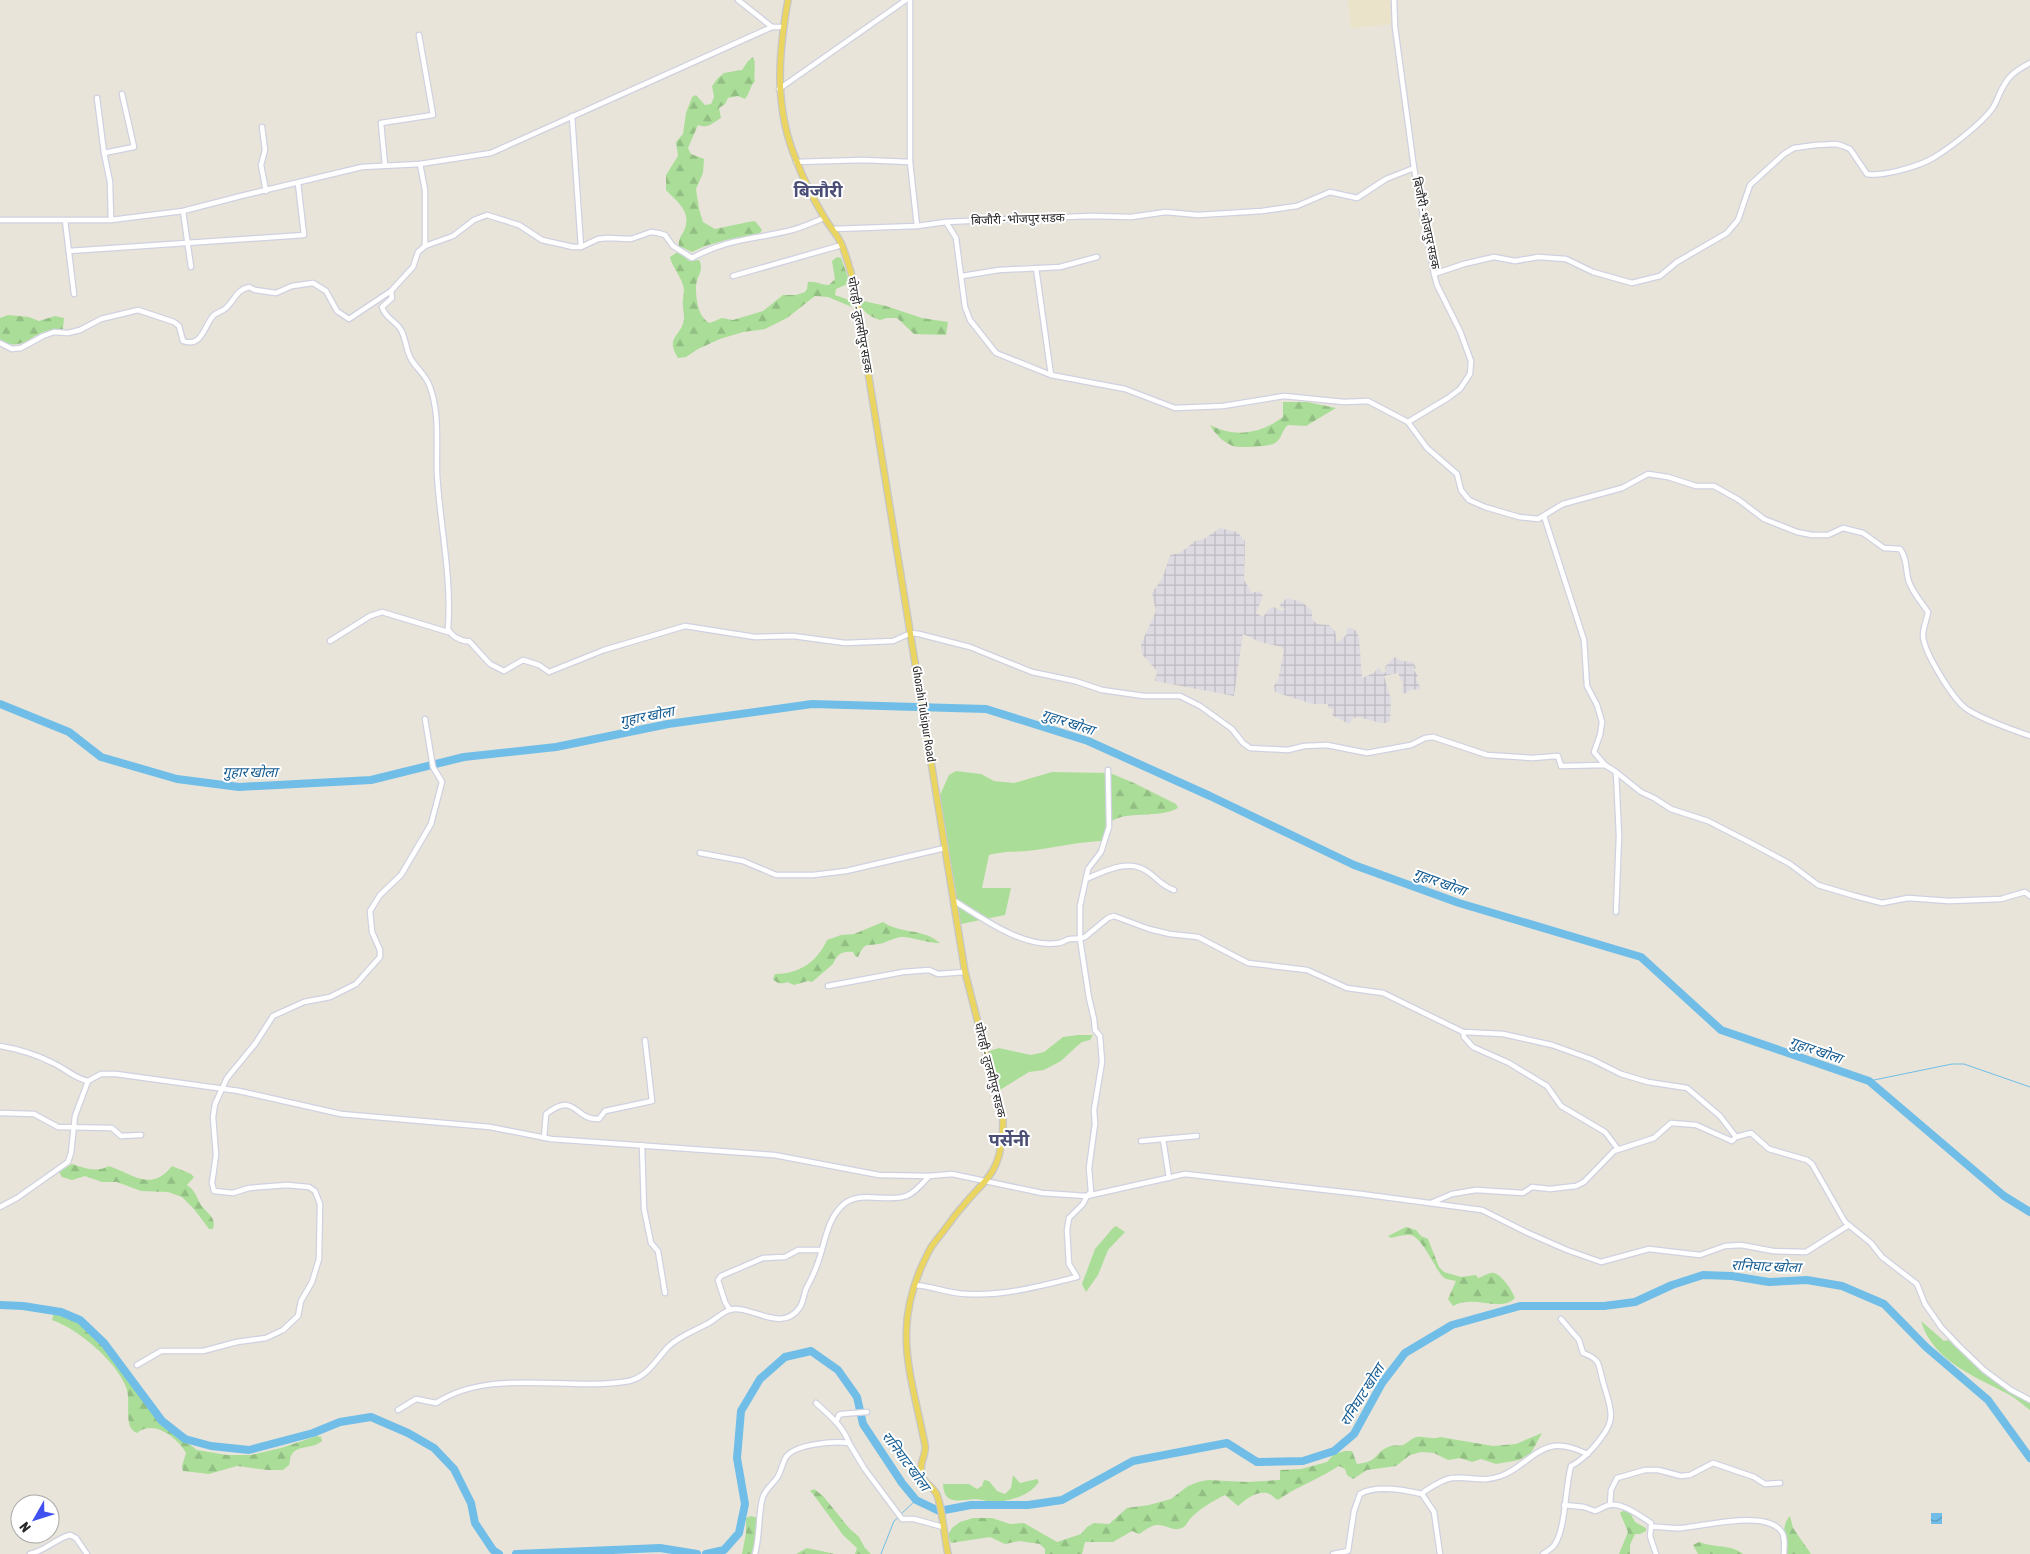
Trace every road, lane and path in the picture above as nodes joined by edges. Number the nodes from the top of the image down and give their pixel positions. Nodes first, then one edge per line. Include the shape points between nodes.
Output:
1 (738, 0) edge
2 (788, 0) edge
3 (908, 0) edge
4 (1394, 0) edge
5 (772, 27) junction
6 (783, 27) junction
7 (419, 34) dead end
8 (2030, 64) edge
9 (779, 88) junction
10 (122, 94) dead end
11 (96, 98) dead end
12 (572, 116) junction
13 (262, 127) dead end
14 (104, 153) junction
15 (796, 162) junction
16 (910, 162) junction
17 (420, 164) junction
18 (386, 165) junction
19 (1414, 168) junction
20 (298, 183) junction
21 (266, 191) junction
22 (183, 211) junction
23 (824, 218) junction
24 (0, 220) edge
25 (66, 220) junction
26 (111, 220) junction
27 (946, 222) junction
28 (917, 226) junction
29 (833, 229) junction
30 (187, 242) junction
31 (842, 245) junction
32 (425, 246) junction
33 (581, 247) junction
34 (69, 251) junction
35 (1097, 257) dead end
36 (192, 267) dead end
37 (1036, 268) junction
38 (1434, 274) junction
39 (733, 276) dead end
40 (962, 276) junction
41 (391, 291) junction
42 (74, 294) dead end
43 (0, 343) edge
44 (1052, 375) junction
45 (1408, 422) junction
46 (1544, 516) junction
47 (448, 632) junction
48 (911, 633) junction
49 (330, 641) dead end
50 (425, 719) dead end
51 (2030, 736) edge
52 (1605, 766) junction
53 (1108, 770) dead end
54 (1616, 772) junction
55 (937, 794) joint
56 (945, 848) junction
57 (700, 853) dead end
58 (1086, 879) junction
59 (1174, 890) dead end
60 (2030, 896) edge
61 (954, 900) junction
62 (1616, 912) dead end
63 (1080, 939) junction
64 (965, 972) junction
65 (828, 986) dead end
66 (1463, 1032) junction
67 (644, 1040) dead end
68 (0, 1046) edge
69 (88, 1081) junction
70 (222, 1090) junction
71 (0, 1113) edge
72 (74, 1128) junction
73 (141, 1135) dead end
74 (1197, 1136) dead end
75 (544, 1138) junction
76 (1736, 1138) junction
77 (1163, 1139) junction
78 (1141, 1141) dead end
79 (642, 1145) junction
80 (1618, 1149) junction
81 (929, 1176) junction
82 (1169, 1178) junction
83 (987, 1180) junction
84 (1087, 1196) junction
85 (1430, 1203) junction
86 (0, 1207) edge
87 (1849, 1225) junction
88 (822, 1250) junction
89 (915, 1285) junction
90 (665, 1293) dead end
91 (730, 1310) junction
92 (1561, 1320) dead end
93 (137, 1365) dead end
94 (2030, 1400) edge
95 (816, 1403) dead end
96 (398, 1410) dead end
97 (867, 1412) dead end
98 (836, 1422) junction
99 (849, 1443) junction
100 (1588, 1454) junction
101 (1780, 1483) dead end
102 (1422, 1494) junction
103 (1564, 1505) junction
104 (1610, 1505) junction
105 (1651, 1526) junction
106 (942, 1527) junction
107 (30, 1554) edge
108 (87, 1554) edge
109 (755, 1554) edge
110 (948, 1554) edge
111 (1333, 1554) edge
112 (1440, 1554) edge
113 (1543, 1554) edge
114 (1656, 1554) edge
115 (1784, 1554) edge

1 - 5 street
2 - 6 main road, घोराही - तुलसीपुर सडक
3 - 9 street
3 - 16 street
4 - 19 street
5 - 6 street
5 - 12 street
6 - 9 main road, घोराही - तुलसीपुर सडक
7 - 18 street via 433,115 381,123
8 - 38 street, बिजौरी - भोजपुर सडक via 2012,73 1993,108 1978,123 1942,152 1921,163 1874,175 1867,174 1850,149 1843,146 1794,148 1750,185 1738,220 1727,232 1660,276 1632,283 1593,272 1566,259 1538,257 1515,261 1494,258
9 - 15 main road, घोराही - तुलसीपुर सडक via 783,121
10 - 14 street via 134,147
11 - 14 street
12 - 17 street via 491,153
12 - 33 street
13 - 21 street via 265,150 261,165
14 - 26 street via 110,182
15 - 16 street
15 - 23 main road, घोराही - तुलसीपुर सडक
16 - 28 street
17 - 18 street
17 - 32 street
18 - 20 street via 362,167
19 - 27 street, बिजौरी - भोजपुर सडक via 1386,179 1357,198 1330,192 1297,206 1270,210
19 - 38 street, बिजौरी - भोजपुर सडक
20 - 21 street
20 - 30 street via 304,235
21 - 22 street
22 - 26 street
22 - 30 street
23 - 29 main road, घोराही - तुलसीपुर सडक
23 - 33 street via 792,230 730,241 692,258 658,232 631,239 598,239
24 - 25 street
25 - 26 street
25 - 34 street
27 - 28 street, बिजौरी - भोजपुर सडक
27 - 40 street via 956,238
28 - 29 street, बिजौरी - भोजपुर सडक
29 - 31 main road, घोराही - तुलसीपुर सडक
30 - 34 street
30 - 36 street
31 - 39 street
31 - 48 main road, घोराही - तुलसीपुर सडक via 853,279
32 - 33 street via 453,236 474,220 487,215 519,225 542,240
32 - 41 street via 418,252 413,267
34 - 42 street
35 - 37 street via 1060,267
37 - 40 street
37 - 44 street
38 - 45 street via 1471,361 1470,374 1460,389
40 - 44 street via 965,307 970,320 996,353
41 - 43 street via 349,319 337,311 326,291 313,283 292,286 276,293 249,287 241,289 227,307 215,314 202,337 188,343 183,341 179,326 174,322 138,310 101,319 80,330 43,336 21,348 12,349
41 - 47 street via 392,298 382,307 383,312 402,330 412,360 424,373 433,402 448,571
44 - 45 street via 1125,389 1175,408 1223,406 1284,396 1368,401
45 - 46 street via 1428,448 1457,474 1469,500 1518,516 1538,519
46 - 51 street via 1563,504 1622,488 1648,474 1696,486 1714,486 1764,519 1797,532 1828,536 1843,528 1863,533 1884,548 1900,549 1905,556 1910,584 1928,612 1923,635 1928,653 1963,706
46 - 52 street via 1584,640 1587,686 1602,722 1594,752
47 - 48 street via 469,641 490,664 501,670 523,660 549,672 604,650 685,626 755,637 793,636 845,643 893,641
47 - 49 street via 382,612
48 - 52 street via 970,647 1032,672 1102,690 1144,696 1180,696 1232,729 1250,748 1288,750 1328,745 1367,753 1410,746 1433,737 1487,755 1558,756 1561,766
48 - 55 main road, Ghorahi Tulsipur Road
50 - 70 street via 434,767 442,782 431,824 401,876 380,895 370,911 372,932 380,957 356,984 330,997 304,1002 273,1016 227,1078
52 - 54 street
53 - 58 street via 1110,827
54 - 60 street via 1640,792 1671,809 1708,821 1749,842 1790,864 1818,885 1882,903 1908,898 1948,901 2002,899 2025,892
54 - 62 street via 1619,836
55 - 56 main road, घोराही - तुलसीपुर सडक
56 - 57 street via 846,871 814,875 776,875 743,861
56 - 61 main road, घोराही - तुलसीपुर सडक
58 - 59 street via 1125,865 1143,870
58 - 63 street via 1080,906
61 - 63 street via 1020,938 1058,943 1070,938
61 - 64 main road, घोराही - तुलसीपुर सडक
63 - 66 street via 1114,916 1154,930 1198,937 1248,963 1307,970 1347,988 1383,993
63 - 84 street via 1094,1026 1100,1036 1102,1062 1089,1168 1091,1192
64 - 65 street via 903,972
64 - 83 main road, घोराही - तुलसीपुर सडक via 1003,1120 1003,1142
66 - 76 street via 1503,1034 1552,1046 1591,1059 1621,1074 1687,1088 1720,1116
66 - 80 street via 1474,1047 1547,1086 1561,1106 1605,1132
67 - 75 street via 652,1101 605,1111 599,1119 591,1119 571,1105 558,1106 546,1114
68 - 69 street via 54,1063
69 - 70 street via 101,1074 116,1074
69 - 72 street
70 - 75 street via 340,1114 490,1127
70 - 93 street via 213,1117 214,1191 232,1193 273,1186 308,1187 315,1191 321,1214 319,1258 312,1282 301,1301 298,1316 275,1334 203,1351 161,1351
71 - 72 street via 34,1114 58,1127
72 - 73 street via 112,1128 121,1136
72 - 86 street via 68,1162
74 - 77 street
75 - 79 street
76 - 80 street via 1732,1141 1696,1125 1671,1123 1654,1138
76 - 87 street via 1751,1134 1769,1149 1807,1160
77 - 78 street
77 - 82 street
79 - 81 street via 774,1155 879,1175
79 - 90 street via 644,1210 651,1243 658,1251
80 - 85 street via 1576,1186 1532,1188 1523,1193 1476,1190 1452,1194
81 - 83 street via 952,1174
81 - 88 street via 904,1197 861,1197 845,1203 834,1217
82 - 84 street
82 - 85 street via 1185,1174 1250,1180
83 - 84 street via 1042,1193
83 - 89 main road, घोराही - तुलसीपुर सडक via 930,1249
84 - 89 street via 1069,1218 1067,1230 1069,1264 1077,1277 1020,1292 989,1294 966,1294
85 - 87 street via 1482,1210 1528,1233 1601,1262 1648,1249 1700,1256 1725,1246 1741,1245 1773,1251 1806,1252
87 - 94 street via 1882,1257 1918,1284 1925,1304 1958,1346 1984,1370
88 - 91 street via 799,1308 790,1317 779,1319
88 - 91 street via 798,1250 785,1257 763,1258 721,1276 718,1280
89 - 106 main road, घोराही - तुलसीपुर सडक via 906,1314 906,1345 926,1448 921,1459 922,1477 936,1493
91 - 96 street via 685,1334 668,1347 649,1370 632,1380 607,1384 537,1382 482,1386 449,1394 436,1403 416,1398
92 - 100 street via 1579,1340 1583,1353 1599,1362 1610,1410 1608,1430
95 - 98 street
97 - 98 street via 842,1414
98 - 99 street
99 - 106 street via 855,1456 902,1519
99 - 109 street via 814,1445 791,1451 764,1494
100 - 102 street via 1569,1446 1553,1446 1502,1476 1481,1481 1453,1478
100 - 103 street via 1572,1466
101 - 104 street via 1766,1484 1713,1462 1690,1475 1645,1470 1616,1478
102 - 111 street via 1390,1489 1366,1490 1360,1494 1348,1551
102 - 112 street via 1434,1512
103 - 104 street via 1595,1511
103 - 113 street via 1563,1521 1555,1544
104 - 105 street via 1628,1509
105 - 114 street via 1650,1536
105 - 115 street via 1682,1528 1735,1521 1764,1522 1781,1531
106 - 110 main road
107 - 108 street via 70,1535

